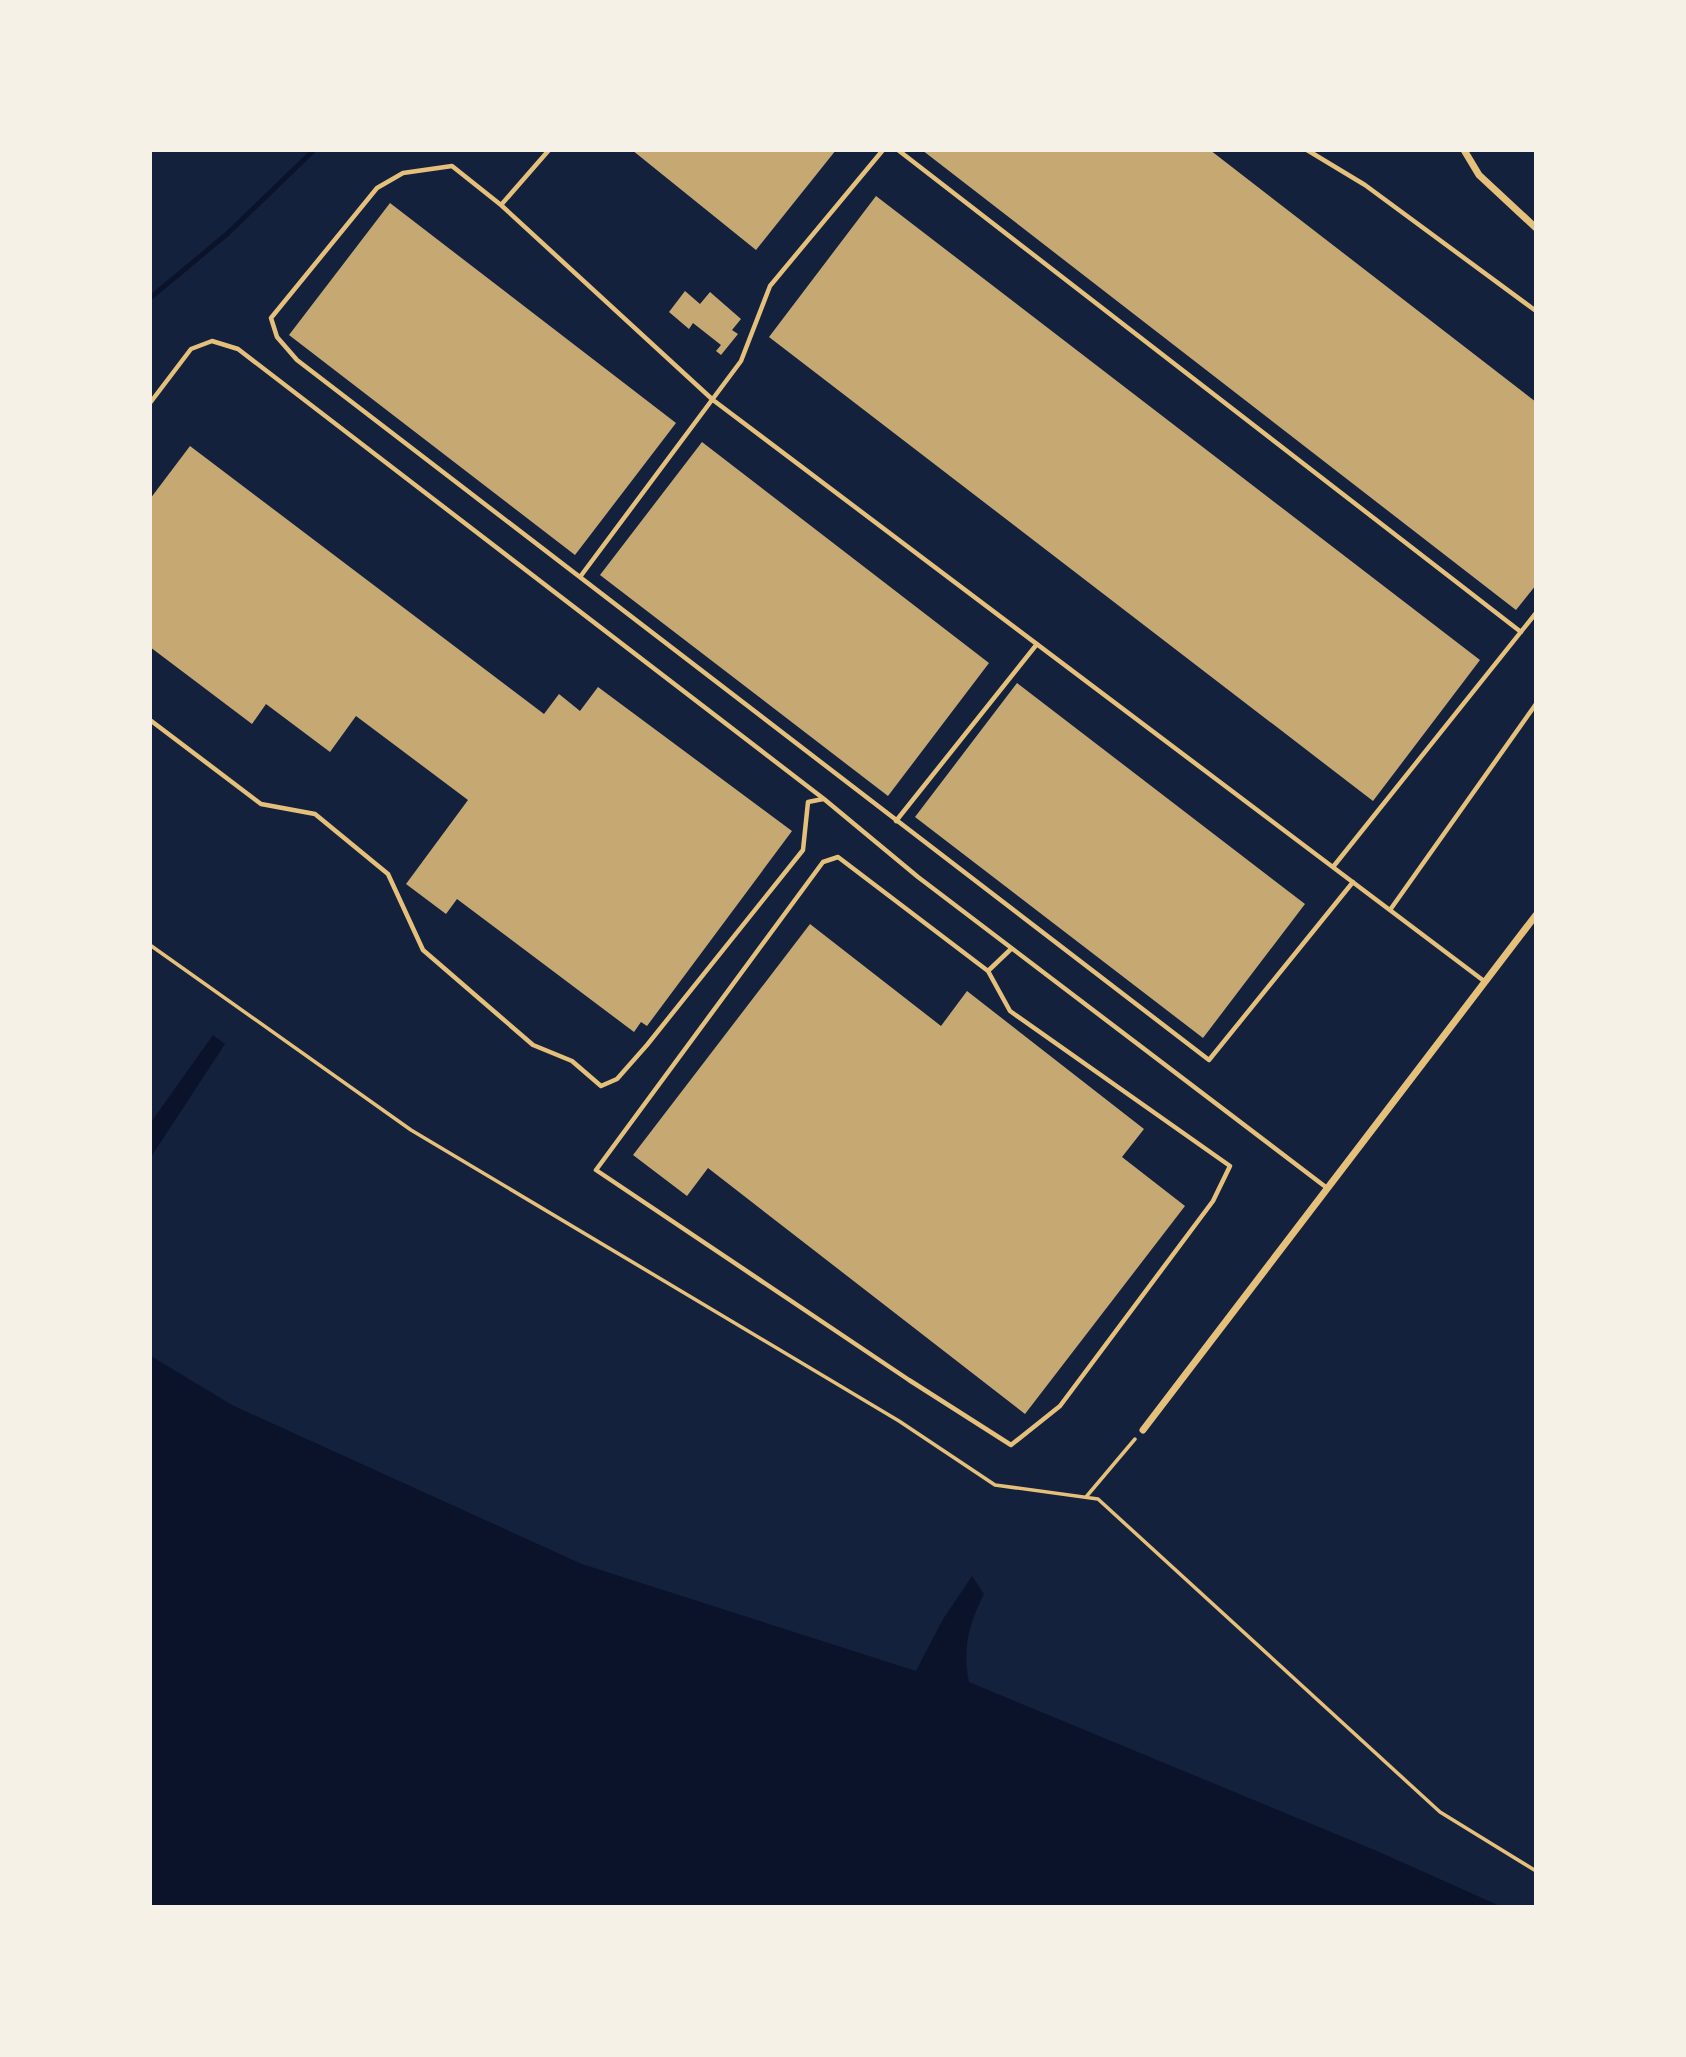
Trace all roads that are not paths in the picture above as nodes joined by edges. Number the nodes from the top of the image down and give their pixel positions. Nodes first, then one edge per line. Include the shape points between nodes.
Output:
1 (549, 150) edge
2 (883, 150) edge
3 (898, 150) edge
4 (1307, 150) edge
5 (1464, 150) edge
6 (501, 205) junction
7 (1535, 228) edge
8 (1535, 312) edge
9 (713, 400) junction
10 (150, 402) edge
11 (580, 577) junction
12 (1535, 614) edge
13 (1521, 632) junction
14 (1037, 644) junction
15 (1535, 704) edge
16 (150, 720) edge
17 (824, 799) junction
18 (896, 821) junction
19 (1333, 867) junction
20 (1353, 882) junction
21 (1390, 910) junction
22 (1535, 915) edge
23 (1011, 948) junction
24 (988, 971) junction
25 (1484, 981) junction
26 (1327, 1188) junction
27 (1143, 1430) road end

1 - 6 lane
2 - 9 lane via 770,286 741,361
3 - 13 lane
4 - 8 lane via 1365,185
5 - 7 street via 1479,175
6 - 9 lane
6 - 11 lane via 452,166 403,173 377,188 271,318 277,337 297,360
9 - 11 lane
9 - 14 lane
10 - 17 lane via 191,349 212,341 238,349
11 - 18 lane
12 - 13 lane
13 - 19 lane
14 - 18 lane
14 - 19 lane
15 - 21 lane
16 - 17 lane via 261,804 315,814 388,874 423,950 533,1045 572,1061 601,1086 617,1079 647,1045 803,850 808,802
17 - 23 lane
18 - 20 lane via 1209,1060
19 - 20 lane
20 - 21 lane
21 - 25 lane
22 - 25 street
23 - 24 lane
23 - 26 lane
24 - 24 lane via 1010,1011 1230,1166 1213,1201 1060,1406 1011,1445 596,1170 822,862 838,857
25 - 26 street
26 - 27 street

